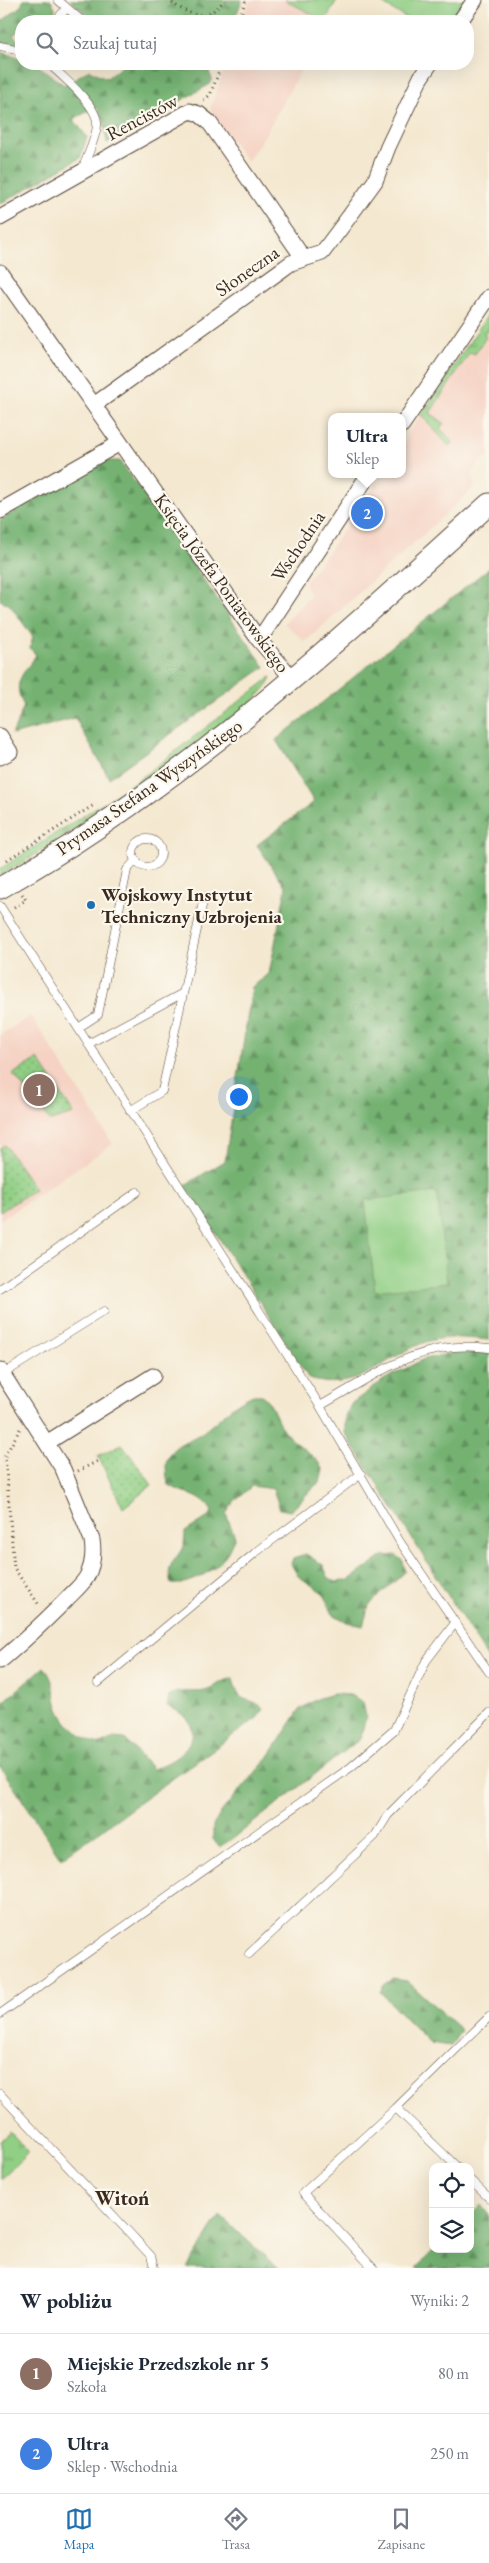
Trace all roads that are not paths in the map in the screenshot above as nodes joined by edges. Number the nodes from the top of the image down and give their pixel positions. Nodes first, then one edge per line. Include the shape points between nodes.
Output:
1 (58, 0) edge
2 (476, 0) edge
3 (67, 8) junction
4 (61, 15) edge
5 (75, 15) edge
6 (465, 15) edge
7 (0, 46) edge
8 (15, 49) edge
9 (56, 70) edge
10 (426, 70) edge
11 (80, 173) junction
12 (0, 218) edge
13 (304, 258) junction
14 (0, 272) edge
15 (489, 297) edge
16 (94, 405) junction
17 (406, 420) edge
18 (120, 443) junction
19 (367, 478) edge
20 (489, 504) edge
21 (0, 511) edge
22 (259, 640) junction
23 (292, 679) junction
24 (0, 736) edge
25 (5, 754) edge
26 (136, 860) dead end
27 (9, 888) edge
28 (204, 897) dead end
29 (2, 909) edge
30 (183, 993) junction
31 (78, 1028) junction
32 (88, 1044) junction
33 (130, 1111) junction
34 (137, 1192) dead end
35 (0, 1289) edge
36 (104, 1311) dead end
37 (489, 1348) edge
38 (2, 1372) edge
39 (153, 1376) dead end
40 (320, 1406) junction
41 (48, 1442) junction
42 (361, 1474) junction
43 (455, 1623) junction
44 (0, 1661) edge
45 (489, 1672) edge
46 (98, 1683) dead end
47 (489, 1713) edge
48 (249, 1954) dead end
49 (0, 2014) edge
50 (489, 2017) edge
51 (0, 2094) edge
52 (396, 2108) junction
53 (453, 2163) edge
54 (474, 2184) edge
55 (489, 2198) edge
56 (154, 2268) edge
57 (373, 2268) edge

1 - 3 lane
2 - 6 street
3 - 4 lane
3 - 5 lane
7 - 8 lane
9 - 11 lane via 95,113 97,125
10 - 13 street, Słoneczna via 374,181 322,253
11 - 12 street, Rencistów
11 - 13 street, Rencistów via 190,111 199,114 209,122
13 - 16 street, Słoneczna via 280,271
14 - 16 street, Księcia Józefa Poniatowskiego
15 - 17 street
16 - 18 street, Księcia Józefa Poniatowskiego
18 - 21 street
18 - 22 street, Księcia Józefa Poniatowskiego
19 - 22 street, Wschodnia
20 - 23 main road, Księcia Józefa Poniatowskiego
22 - 23 street, Księcia Józefa Poniatowskiego
23 - 27 main road, Prymasa Stefana Wyszyńskiego via 159,784
24 - 25 street
26 - 31 lane via 127,870 98,1015
28 - 30 lane
29 - 31 lane
30 - 32 lane
30 - 33 lane via 162,1091
31 - 32 lane
32 - 33 lane
33 - 40 lane
34 - 35 lane
36 - 38 lane
37 - 40 lane via 451,1345 426,1351
38 - 41 street
39 - 41 street
40 - 42 lane
41 - 44 street via 92,1540 93,1558 86,1578
42 - 43 lane via 400,1542
42 - 46 lane via 255,1553
43 - 45 lane
43 - 49 lane via 426,1662 394,1730 351,1767
47 - 48 lane via 388,1815 375,1836
50 - 52 lane
51 - 56 lane via 151,2256
52 - 53 lane
52 - 57 lane via 302,2193
54 - 55 lane

